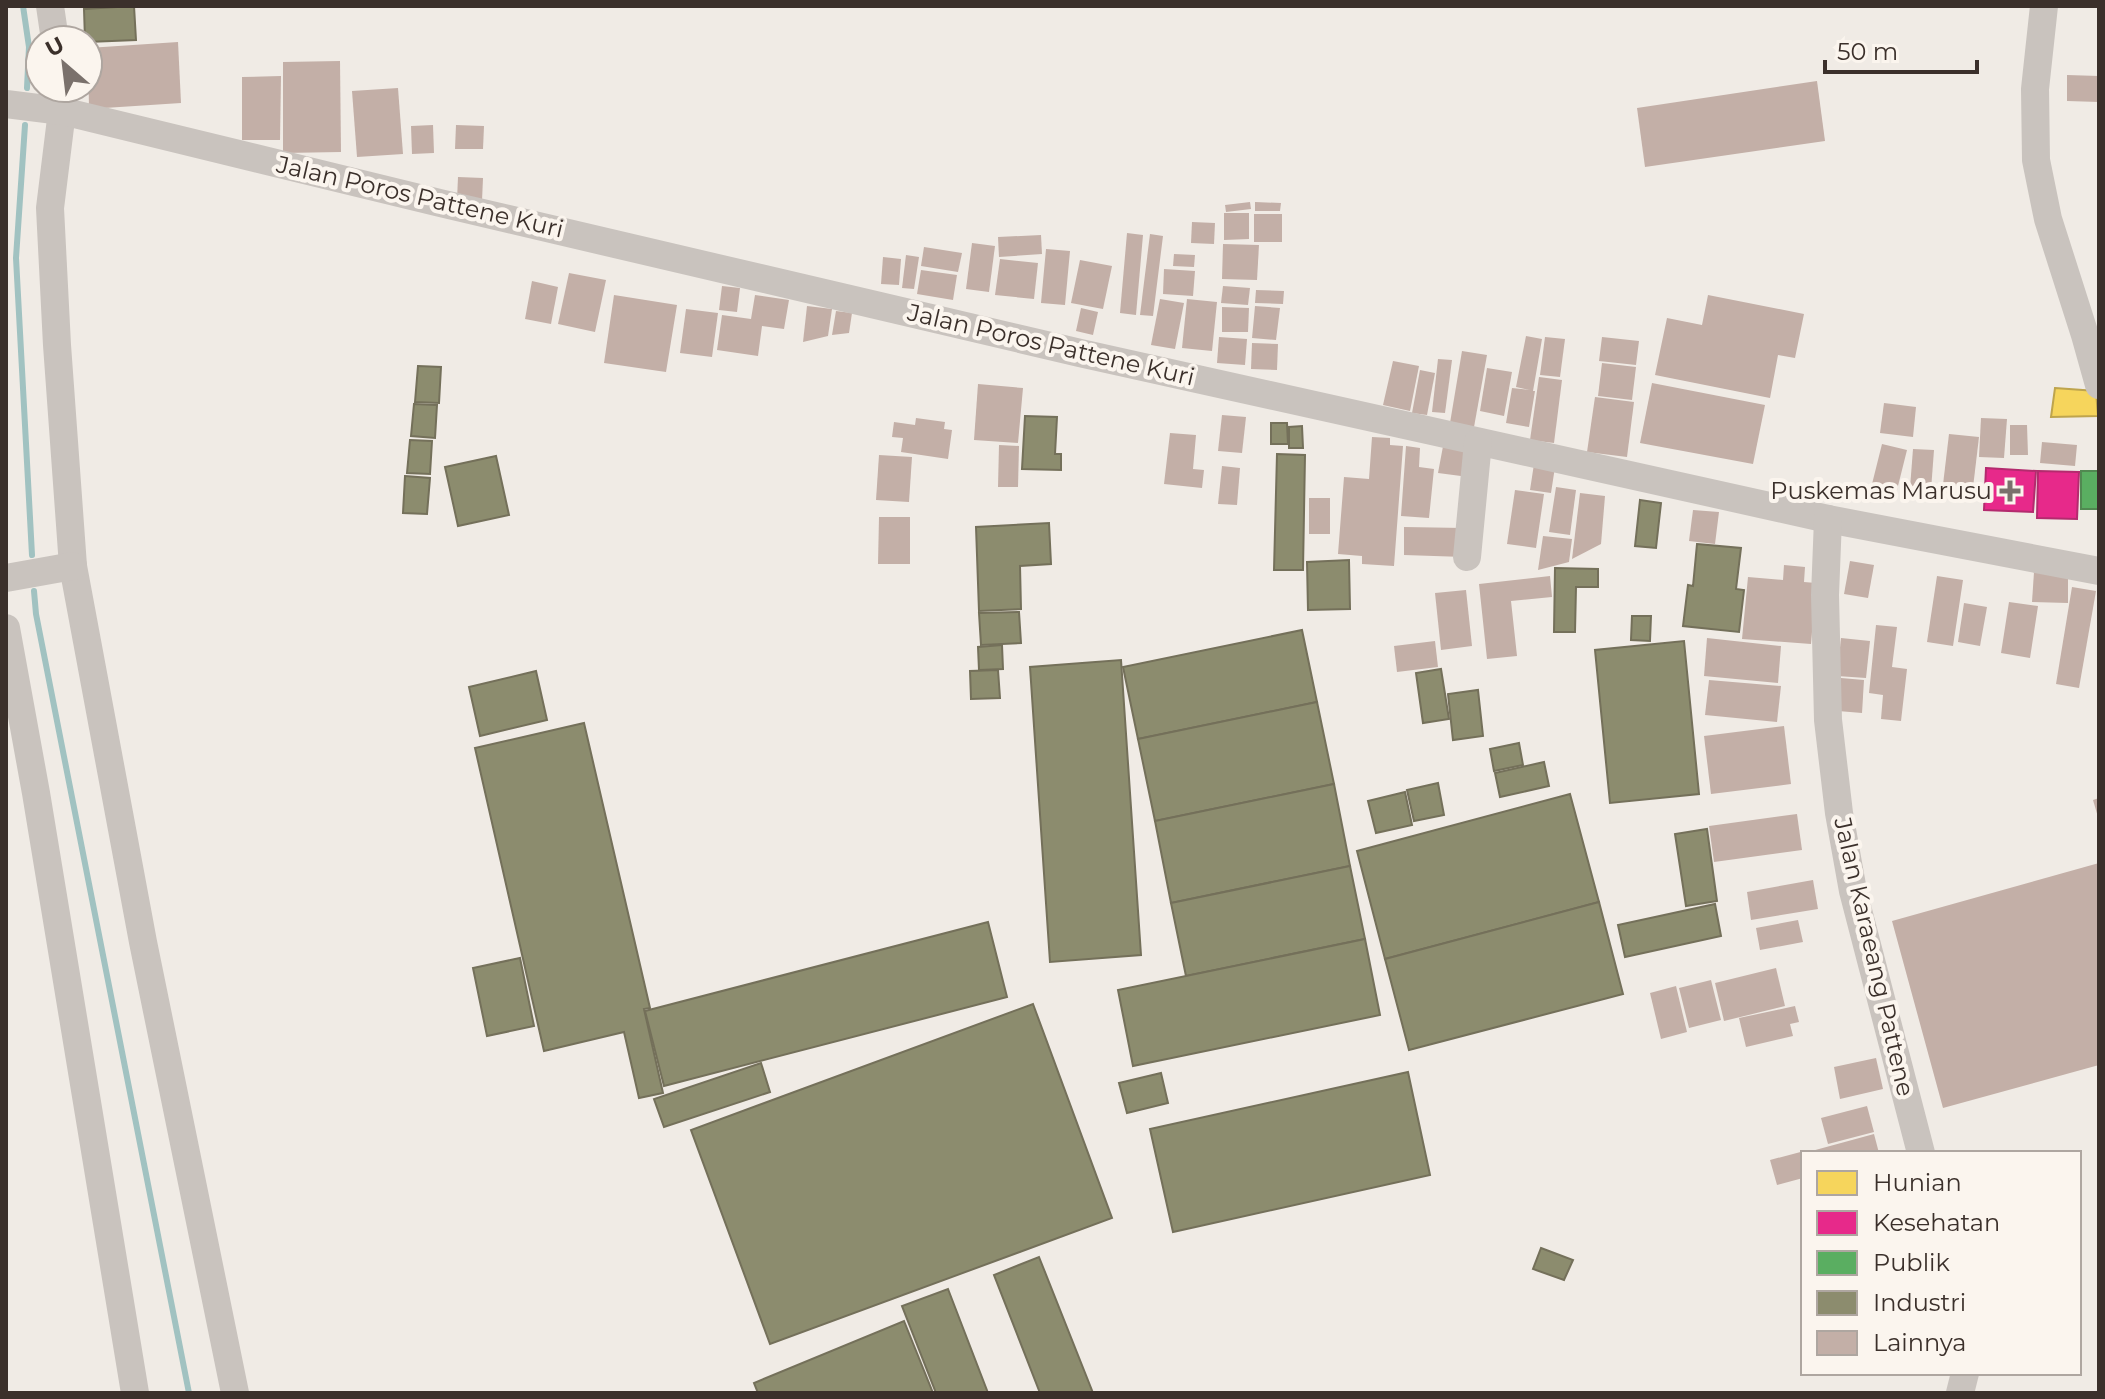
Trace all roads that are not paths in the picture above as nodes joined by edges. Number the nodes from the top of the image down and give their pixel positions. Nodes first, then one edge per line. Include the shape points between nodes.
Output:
1 (2044, 6) edge
2 (60, 104) edge
3 (79, 104) edge
4 (2099, 385) edge
5 (1478, 442) junction
6 (1828, 519) junction
7 (1467, 557) dead end
8 (73, 566) junction
9 (2099, 571) edge
10 (6, 578) edge
11 (6, 628) edge
12 (1920, 1151) edge
13 (135, 1393) edge
14 (235, 1393) edge

1 - 4 street via 2035,89 2036,160 2048,219
2 - 8 street via 50,208
3 - 5 street, Jalan Poros Pattene Kuri via 440,203
5 - 6 street, Jalan Poros Pattene Kuri
5 - 7 street
6 - 9 street, Jalan Poros Pattene Kuri
6 - 12 street, Jalan Karaeang Pattene via 1828,720 1839,813 1853,891
8 - 10 street
8 - 14 street
11 - 13 street

